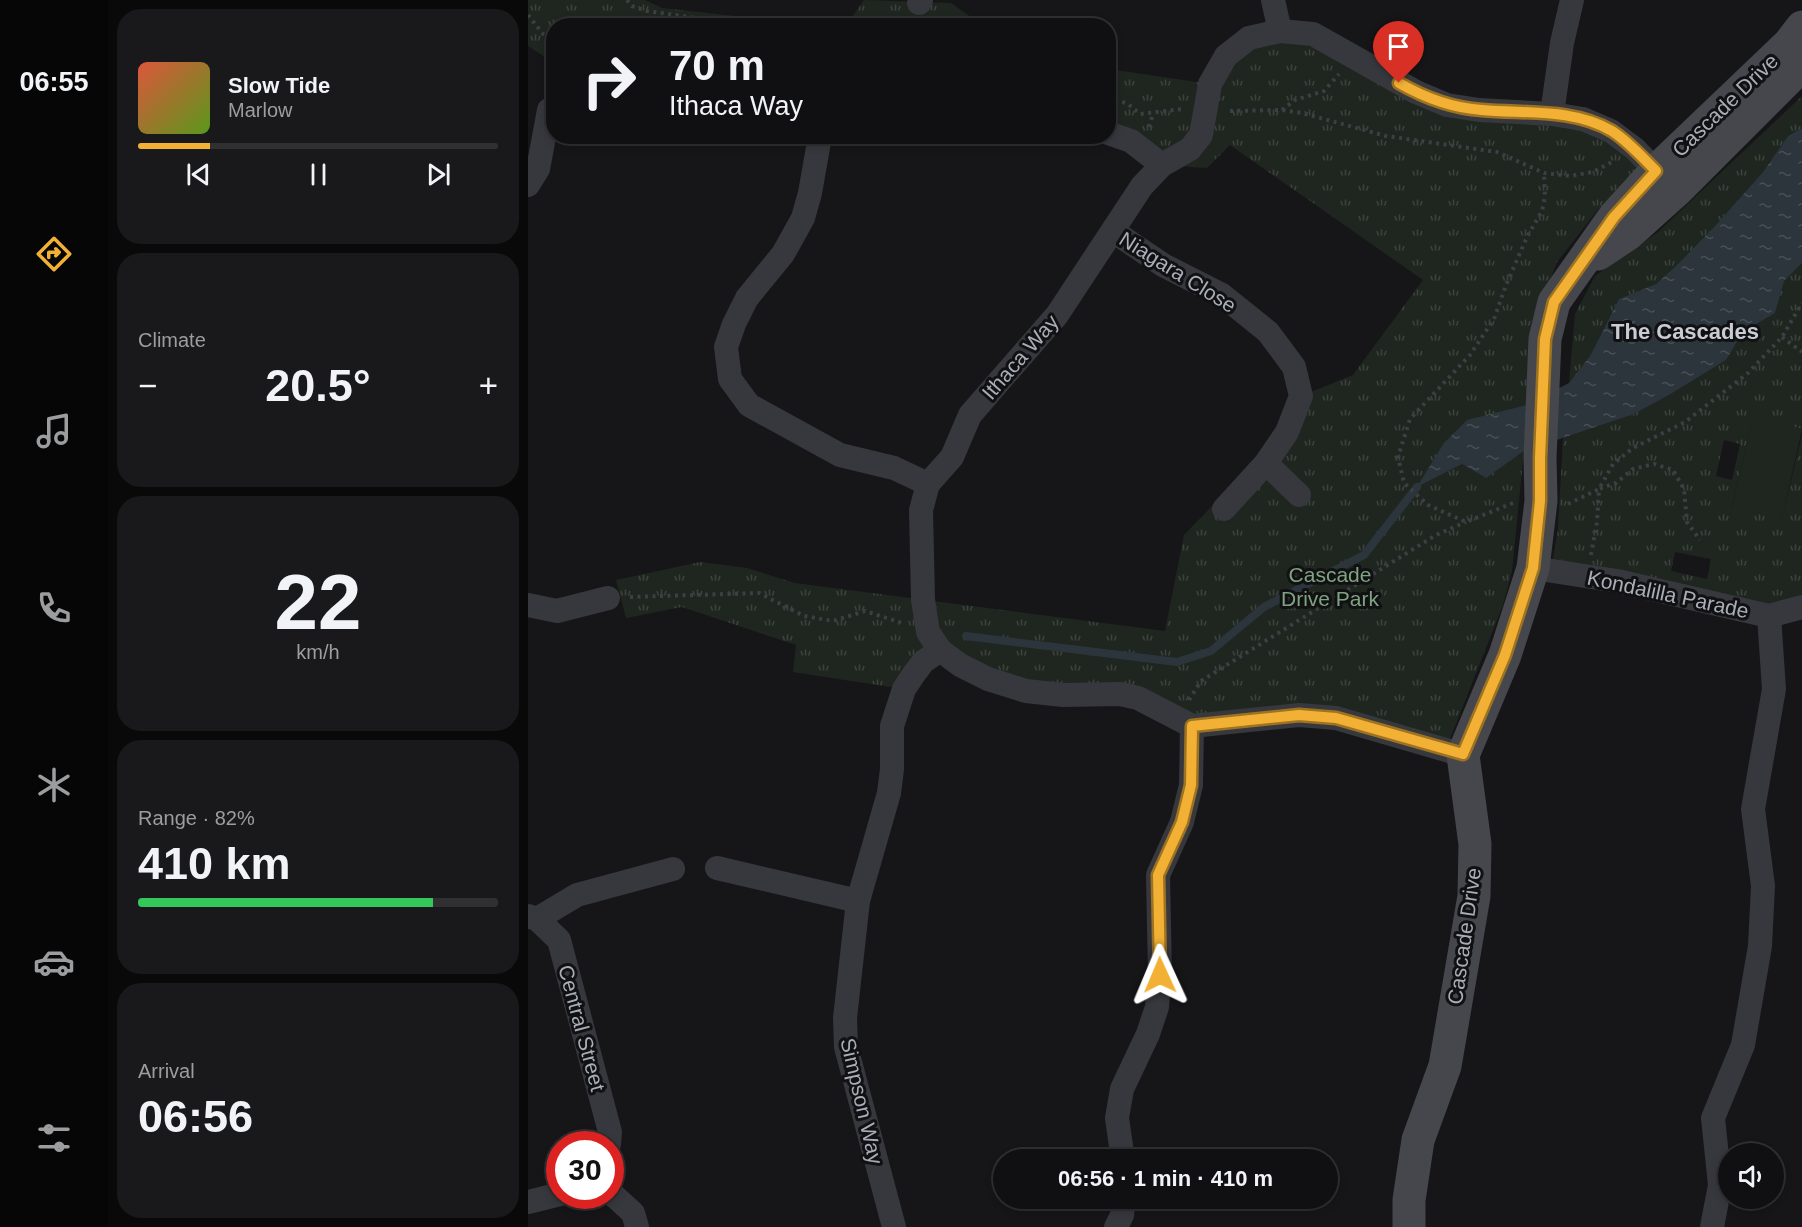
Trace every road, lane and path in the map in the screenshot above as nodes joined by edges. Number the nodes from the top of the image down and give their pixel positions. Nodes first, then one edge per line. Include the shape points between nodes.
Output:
1 (627, 0) edge
2 (1273, 0) edge
3 (1572, 0) edge
4 (528, 15) edge
5 (692, 18) edge
6 (1802, 27) edge
7 (1280, 31) junction
8 (546, 35) edge
9 (1350, 55) junction
10 (1802, 65) edge
11 (1282, 110) dead end
12 (1552, 114) junction
13 (546, 126) edge
14 (1116, 136) edge
15 (819, 144) edge
16 (1162, 165) junction
17 (1544, 173) dead end
18 (1666, 181) junction
19 (528, 185) edge
20 (1113, 231) junction
21 (1802, 303) edge
22 (1782, 337) junction
23 (1802, 352) edge
24 (1266, 463) junction
25 (928, 484) junction
26 (1599, 489) junction
27 (1299, 495) dead end
28 (1540, 501) junction
29 (1224, 509) dead end
30 (1466, 522) junction
31 (1700, 540) dead end
32 (1533, 568) junction
33 (1587, 576) junction
34 (608, 598) joint
35 (528, 605) edge
36 (1802, 607) edge
37 (1768, 616) junction
38 (904, 629) dead end
39 (940, 650) junction
40 (1185, 722) junction
41 (1463, 754) junction
42 (717, 868) dead end
43 (673, 869) dead end
44 (858, 901) junction
45 (532, 918) edge
46 (610, 1131) edge
47 (1121, 1149) edge
48 (546, 1198) edge
49 (528, 1202) edge
50 (624, 1205) edge
51 (1123, 1209) edge
52 (637, 1227) edge
53 (894, 1227) edge
54 (1116, 1227) edge
55 (1409, 1227) edge
56 (1712, 1227) edge

1 - 5 path via 647,11
2 - 7 street
3 - 12 street
4 - 8 path
6 - 18 street, Cascade Drive
7 - 9 street, Ithaca Way via 1313,34
7 - 16 street, Ithaca Way via 1249,38 1226,56 1210,84 1201,135 1190,149
9 - 11 path via 1338,77 1324,91 1295,100
9 - 12 street, Ithaca Way via 1447,105
10 - 18 street, Cascade Drive
12 - 18 street, Ithaca Way via 1583,119 1611,131
13 - 19 street via 538,169
14 - 16 street via 1131,141
15 - 25 street via 803,218 783,254 747,298 734,324 726,347 730,379 749,405 840,455 894,468
16 - 20 street, Ithaca Way via 1142,186
17 - 30 path via 1542,212 1527,237 1494,319 1470,355 1410,419 1398,457 1404,483 1428,505
18 - 28 street, Cascade Drive via 1628,234 1579,267 1554,302 1545,339
20 - 24 street, Niagara Close via 1163,265 1222,296 1268,332 1294,367 1301,396 1287,432
20 - 25 street, Ithaca Way via 1057,315 970,415 952,457
21 - 22 path
22 - 23 path
22 - 26 path via 1748,373 1684,422 1633,448 1613,464
24 - 27 street
24 - 29 street, Niagara Close
25 - 39 street, Ithaca Way via 921,510 923,600 928,632
26 - 28 path via 1570,504
26 - 31 path via 1616,483 1633,469 1654,464 1672,470 1684,489 1687,522
26 - 33 path
28 - 30 path via 1510,503
28 - 32 street, Cascade Drive
30 - 40 path via 1436,535 1201,681
32 - 33 street, Kondalilla Parade
32 - 41 street, Cascade Drive via 1505,655
33 - 37 street, Kondalilla Parade
34 - 35 street via 557,611
34 - 38 path via 759,593 804,616 833,621 866,611 899,622
36 - 37 street, Kondalilla Parade
37 - 56 street via 1774,689 1753,809 1763,886 1760,946 1743,1045 1713,1118 1720,1185
39 - 40 street, Ithaca Way via 988,679 1026,691 1120,694 1138,698
39 - 44 street, Simpson Way via 923,662 904,689 892,726 889,793
40 - 41 street via 1299,715 1336,718
40 - 47 street via 1191,785 1182,822 1158,875 1157,1007 1122,1089 1117,1118
41 - 55 street, Cascade Drive via 1475,844 1474,896 1445,1066 1418,1140
42 - 44 street
43 - 45 street, Central Street via 578,895
44 - 53 street, Simpson Way via 844,1018 846,1047
45 - 46 street, Central Street via 559,940
48 - 49 street
50 - 52 street via 633,1213
51 - 54 street

